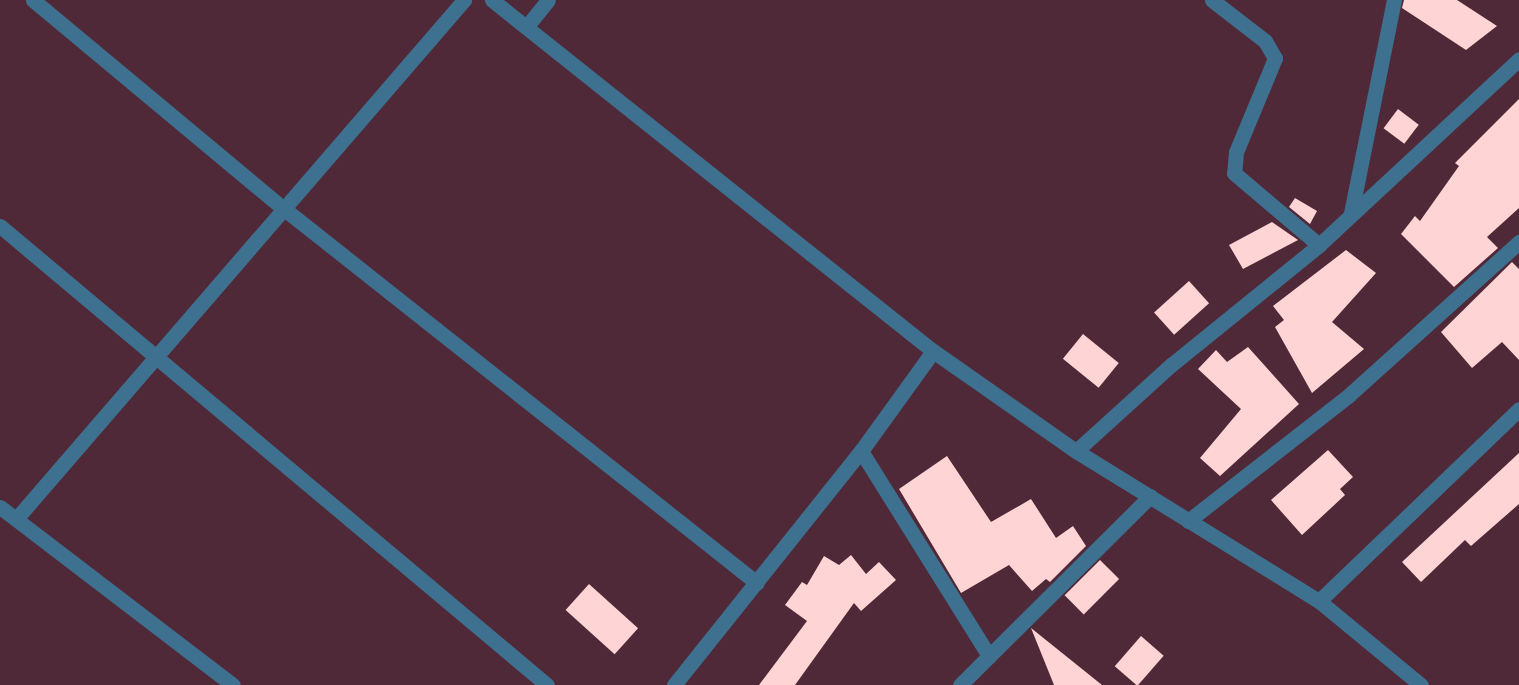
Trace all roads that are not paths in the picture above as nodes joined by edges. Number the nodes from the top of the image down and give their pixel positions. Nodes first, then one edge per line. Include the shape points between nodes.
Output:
1 (33, 0) edge
2 (464, 0) edge
3 (492, 0) edge
4 (548, 0) edge
5 (1212, 0) edge
6 (1394, 0) edge
7 (527, 26) junction
8 (1519, 59) edge
9 (283, 208) junction
10 (1351, 213) junction
11 (0, 226) edge
12 (1519, 242) edge
13 (1319, 245) junction
14 (933, 351) junction
15 (156, 356) junction
16 (1519, 410) edge
17 (861, 451) junction
18 (1076, 451) junction
19 (1150, 495) junction
20 (0, 507) edge
21 (16, 519) junction
22 (1188, 521) junction
23 (757, 583) junction
24 (1319, 602) junction
25 (989, 656) junction
26 (233, 685) edge
27 (547, 685) edge
28 (674, 685) edge
29 (960, 685) edge
30 (1421, 685) edge

1 - 9 street
2 - 9 street
3 - 7 street
4 - 7 street
5 - 13 street via 1264,41 1275,58 1236,152 1234,173
6 - 10 street
7 - 14 street
8 - 10 street
9 - 15 street
9 - 23 street
10 - 13 street
11 - 15 street
12 - 22 street via 1349,395
13 - 18 street via 1171,365
14 - 17 street
14 - 18 street
15 - 21 street
15 - 27 street
16 - 24 street
17 - 23 street
17 - 25 street
18 - 19 street
19 - 22 street
19 - 25 street
20 - 21 street
21 - 26 street
22 - 24 street
23 - 28 street
24 - 30 street
25 - 29 street

